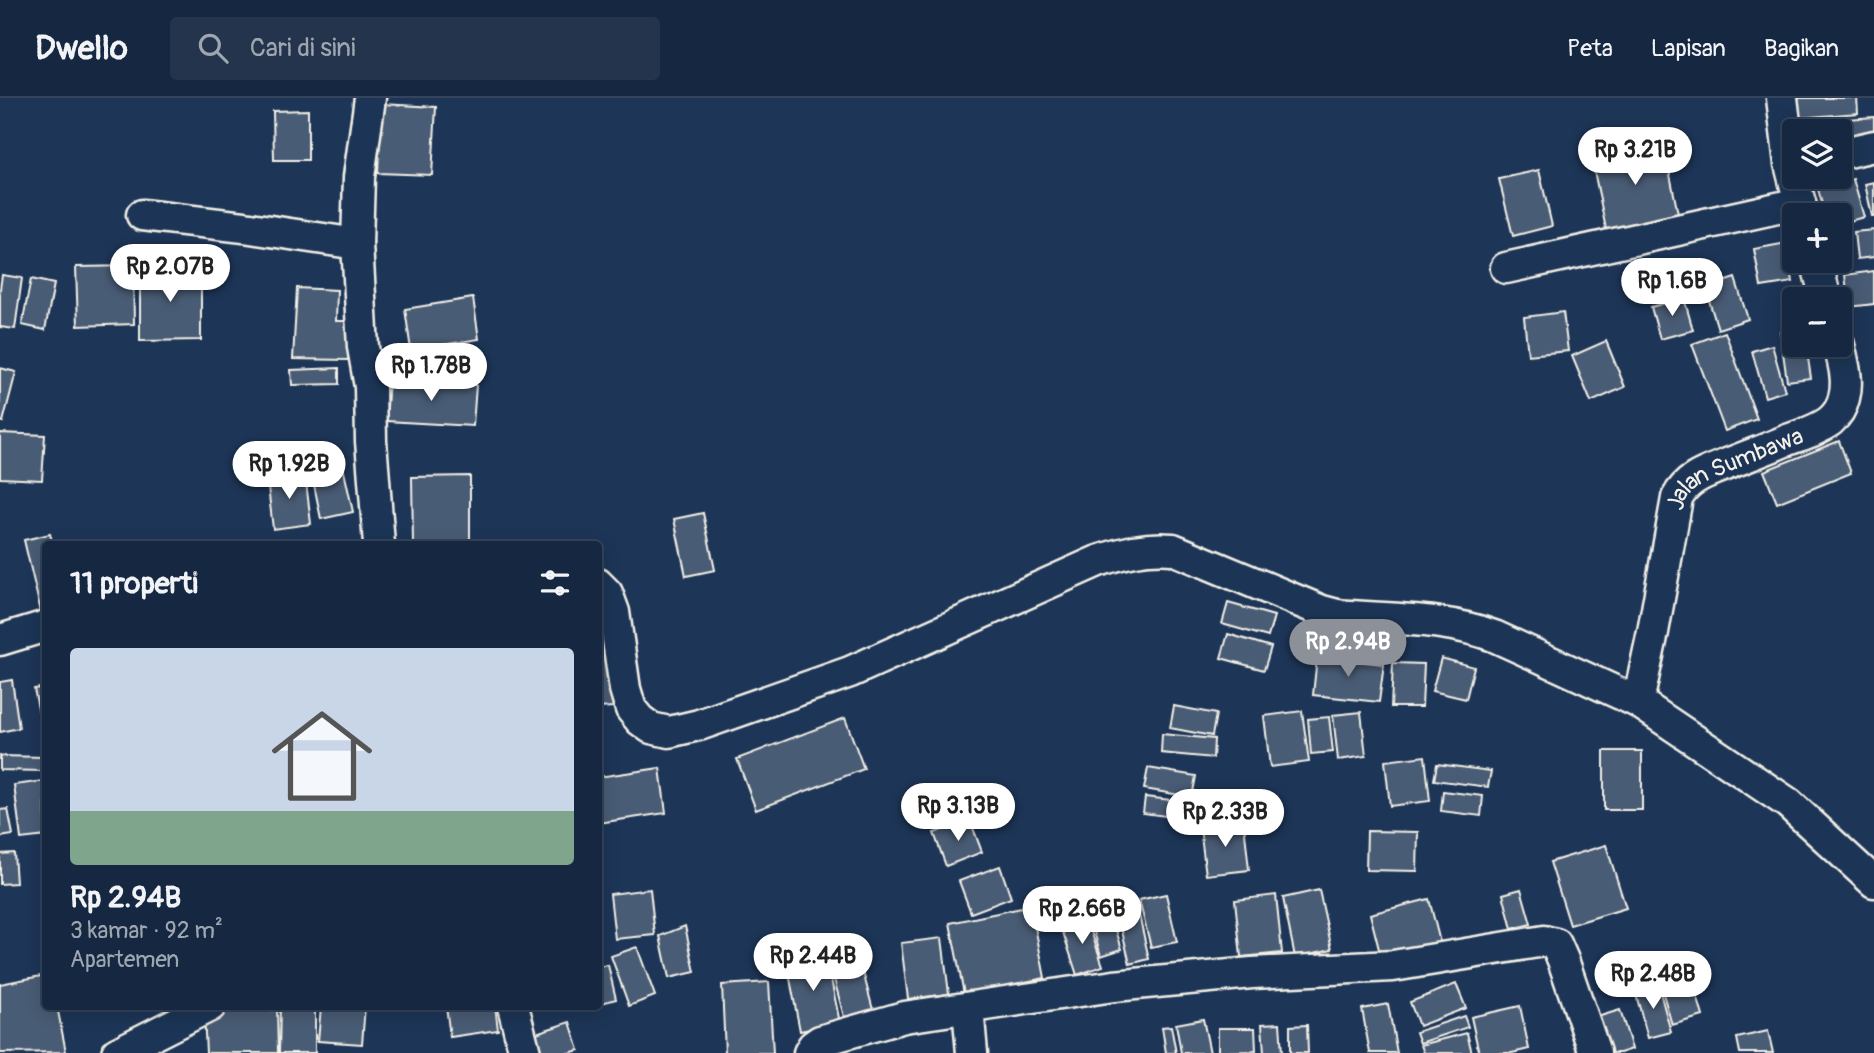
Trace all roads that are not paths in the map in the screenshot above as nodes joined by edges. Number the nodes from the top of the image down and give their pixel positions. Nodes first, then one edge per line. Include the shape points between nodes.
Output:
1 (370, 98) edge
2 (1782, 98) edge
3 (1785, 119) edge
4 (1874, 146) edge
5 (1852, 151) edge
6 (1782, 213) edge
7 (142, 215) dead end
8 (357, 244) junction
9 (1506, 268) dead end
10 (1842, 357) edge
11 (379, 541) edge
12 (602, 588) edge
13 (42, 627) edge
14 (0, 640) edge
15 (1638, 702) junction
16 (1874, 881) edge
17 (968, 1008) junction
18 (201, 1010) edge
19 (514, 1010) edge
20 (117, 1053) edge
21 (524, 1053) edge
22 (809, 1053) edge
23 (972, 1053) edge
24 (1595, 1053) edge

1 - 8 street via 359,177
2 - 3 street
4 - 5 street
6 - 9 street
7 - 8 street
8 - 11 street
10 - 15 street, Jalan Sumbawa via 1844,399 1832,419 1703,473 1681,489
12 - 15 street via 614,612 631,709 651,728 669,732 850,672 1098,561 1150,548 1184,553 1337,615 1434,621 1474,629
13 - 14 street
15 - 16 street via 1788,803
17 - 22 street via 904,1017 834,1036 820,1041
17 - 23 street
17 - 24 street via 1182,979 1393,966 1544,941 1556,944
18 - 20 street
19 - 21 street

